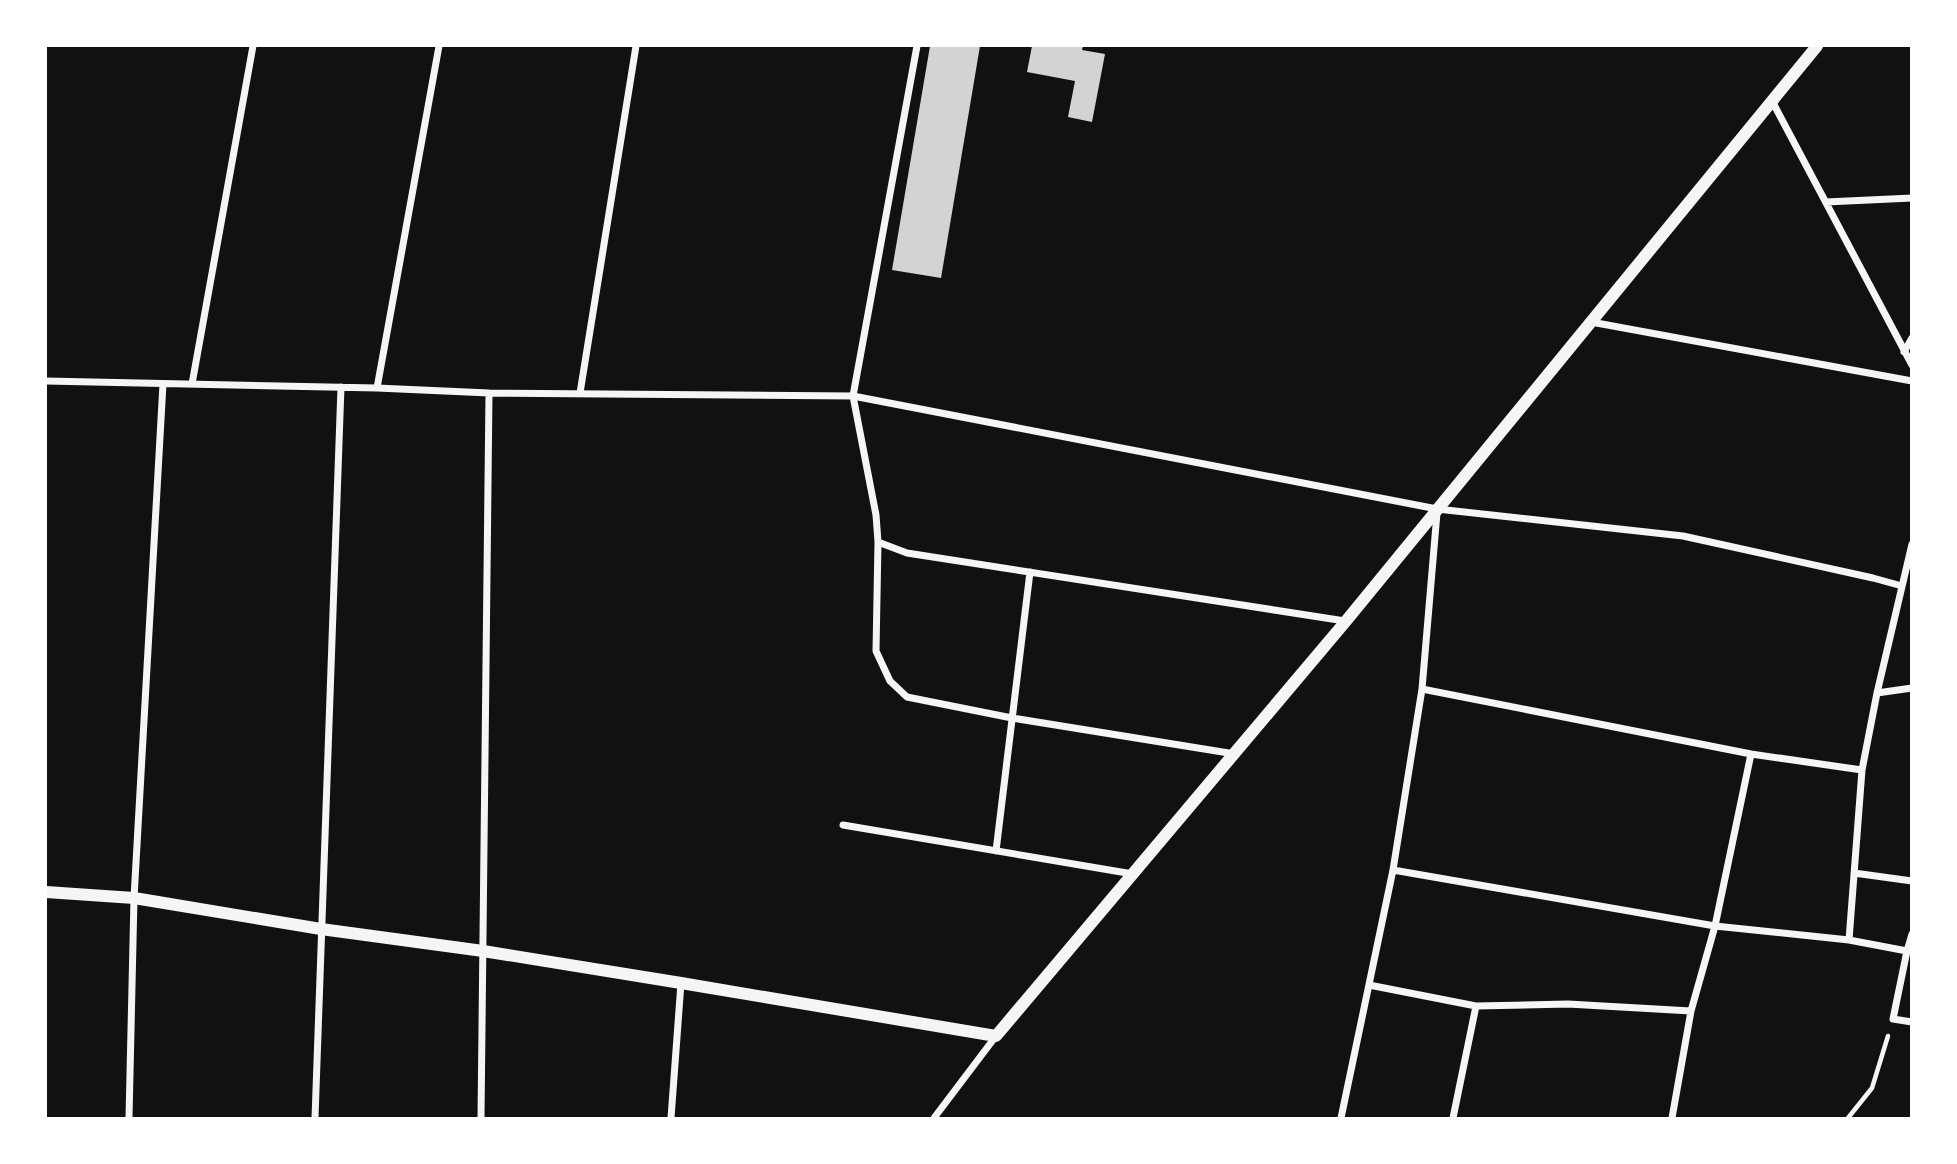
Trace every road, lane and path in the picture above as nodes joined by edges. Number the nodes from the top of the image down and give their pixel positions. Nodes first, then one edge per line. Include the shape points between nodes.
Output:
1 (253, 46) edge
2 (439, 46) edge
3 (636, 46) edge
4 (916, 46) edge
5 (1817, 46) edge
6 (1772, 100) junction
7 (1912, 198) edge
8 (1826, 202) junction
9 (1590, 322) junction
10 (1912, 338) edge
11 (1904, 352) junction
12 (1912, 365) edge
13 (46, 381) edge
14 (1912, 381) edge
15 (163, 384) junction
16 (192, 384) junction
17 (341, 387) junction
18 (377, 388) junction
19 (489, 394) junction
20 (580, 394) junction
21 (853, 396) junction
22 (1437, 509) junction
23 (878, 542) junction
24 (1912, 544) edge
25 (1030, 572) junction
26 (1902, 586) junction
27 (1346, 621) junction
28 (1912, 688) edge
29 (1422, 689) junction
30 (1877, 693) junction
31 (1012, 718) junction
32 (1235, 754) junction
33 (1751, 754) junction
34 (1862, 770) junction
35 (843, 825) dead end
36 (996, 851) junction
37 (1393, 870) junction
38 (1854, 873) junction
39 (1134, 874) junction
40 (1912, 881) edge
41 (46, 892) edge
42 (134, 898) junction
43 (1715, 926) junction
44 (321, 929) junction
45 (1912, 934) edge
46 (1849, 940) junction
47 (483, 951) junction
48 (1907, 951) junction
49 (681, 983) junction
50 (1369, 985) junction
51 (1476, 1006) junction
52 (1691, 1011) junction
53 (1894, 1019) junction
54 (1912, 1022) edge
55 (996, 1036) junction
56 (129, 1118) edge
57 (315, 1118) edge
58 (481, 1118) edge
59 (671, 1118) edge
60 (934, 1118) edge
61 (1341, 1118) edge
62 (1453, 1118) edge
63 (1672, 1118) edge
64 (1848, 1118) edge

1 - 16 street
2 - 18 street
3 - 20 street
4 - 21 street
5 - 6 street
6 - 8 street
6 - 9 street
7 - 8 street
8 - 11 street
9 - 14 street
9 - 22 street
10 - 11 street
11 - 12 street
13 - 15 street
15 - 16 street
15 - 42 street
16 - 17 street
17 - 18 street
17 - 44 street
18 - 19 street
19 - 20 street
19 - 47 street
20 - 21 street
21 - 22 street
21 - 23 street
22 - 26 street via 1683,536
22 - 27 street
22 - 29 street
23 - 25 street via 907,553
23 - 31 street via 876,652 890,681 907,697
24 - 26 street
25 - 27 street
25 - 31 street
26 - 30 street
27 - 32 street
28 - 30 street
29 - 33 street
29 - 37 street
30 - 34 street
31 - 32 street
31 - 36 street
32 - 39 street
33 - 34 street
33 - 43 street
34 - 38 street
35 - 36 street
36 - 39 street
37 - 43 street
37 - 50 street
38 - 40 street
38 - 46 street
39 - 55 street
41 - 42 street
42 - 44 street
42 - 56 street
43 - 46 street
43 - 52 street
44 - 47 street
44 - 57 street
45 - 48 street
46 - 48 street
47 - 49 street
47 - 58 street
48 - 53 street
49 - 55 street
49 - 59 street
50 - 51 street
50 - 61 street
51 - 52 street via 1569,1004
51 - 62 street
52 - 63 street
53 - 54 street
53 - 64 path via 1872,1088
55 - 60 street

